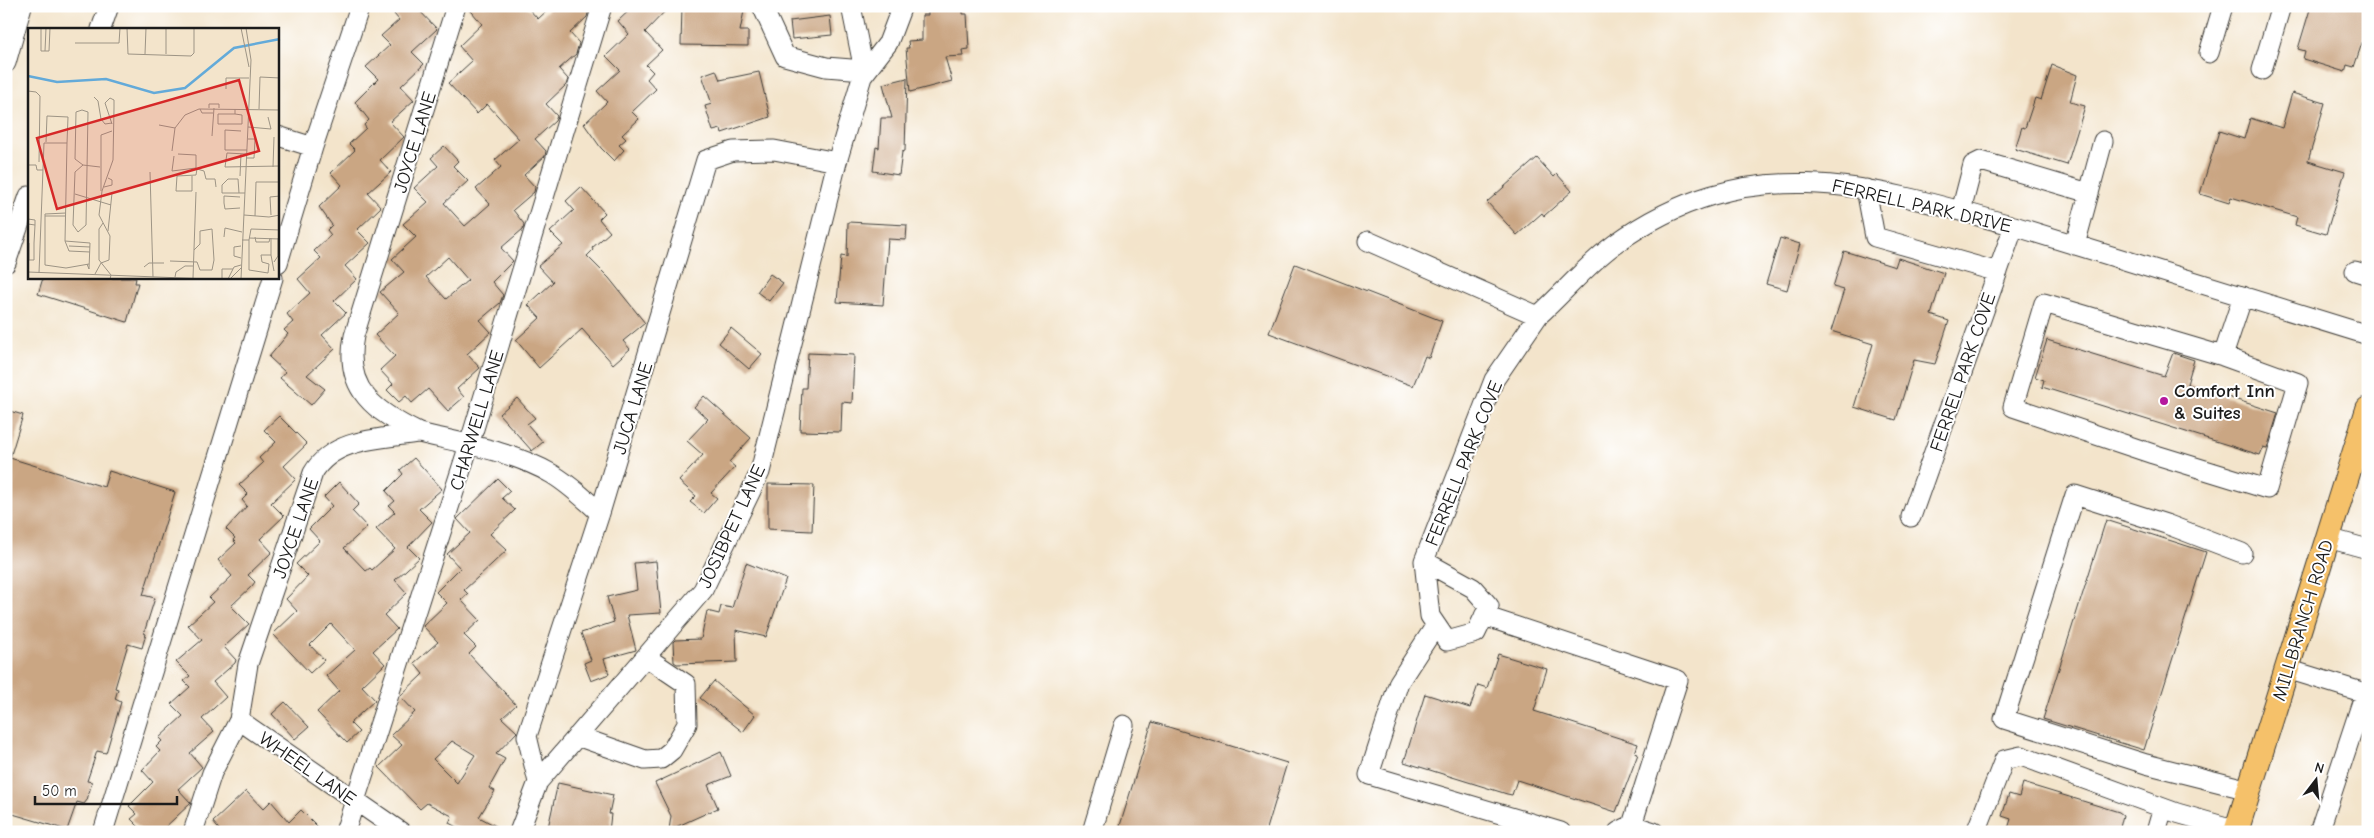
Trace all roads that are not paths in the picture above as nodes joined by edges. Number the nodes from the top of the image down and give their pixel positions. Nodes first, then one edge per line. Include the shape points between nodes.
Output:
1 (22, 6) edge
2 (109, 6) edge
3 (360, 6) edge
4 (456, 6) edge
5 (602, 6) edge
6 (762, 6) edge
7 (851, 6) edge
8 (902, 6) edge
9 (2223, 6) edge
10 (2281, 6) edge
11 (101, 28) edge
12 (2209, 53) dead end
13 (6, 63) edge
14 (2262, 70) dead end
15 (862, 74) junction
16 (279, 136) edge
17 (2103, 141) dead end
18 (313, 147) junction
19 (837, 162) junction
20 (1866, 189) junction
21 (2089, 193) junction
22 (28, 199) edge
23 (1961, 211) junction
24 (2014, 226) junction
25 (1368, 241) dead end
26 (2075, 245) junction
27 (279, 260) edge
28 (6, 264) edge
29 (1998, 272) junction
30 (273, 279) edge
31 (2243, 296) junction
32 (1538, 316) junction
33 (2368, 335) edge
34 (2222, 356) junction
35 (2366, 418) edge
36 (420, 433) junction
37 (469, 445) junction
38 (600, 513) junction
39 (1911, 518) dead end
40 (2328, 538) junction
41 (2368, 550) edge
42 (2242, 553) dead end
43 (1424, 561) junction
44 (1484, 616) junction
45 (1436, 625) junction
46 (646, 657) junction
47 (2287, 669) junction
48 (2366, 694) edge
49 (239, 720) junction
50 (1124, 724) dead end
51 (578, 736) junction
52 (538, 782) junction
53 (2249, 790) junction
54 (355, 801) junction
55 (2163, 808) junction
56 (1640, 830) edge
57 (2236, 831) edge
58 (102, 832) edge
59 (193, 832) edge
60 (345, 832) edge
61 (401, 832) edge
62 (518, 832) edge
63 (1092, 832) edge
64 (1561, 832) edge
65 (1976, 832) edge
66 (2156, 832) edge
67 (2319, 832) edge

1 - 13 street
2 - 11 street
3 - 18 street
4 - 36 street, JOYCE LANE via 354,336 351,356 354,378 371,402
5 - 37 street, CHARWELL LANE
6 - 15 street via 785,56
7 - 15 street
8 - 15 street via 888,42
9 - 12 street
10 - 14 street
15 - 19 street, JOSIBPET LANE
16 - 18 street
17 - 21 street
18 - 27 street
19 - 38 street, JUCA LANE via 774,150 733,150 706,160
19 - 46 street, JOSIBPET LANE via 760,472 703,590
20 - 23 street, FERRELL PARK DRIVE
20 - 29 street via 1875,237
20 - 32 street, FERRELL PARK DRIVE via 1829,183 1774,183 1725,191 1678,208 1614,244
21 - 23 street via 1976,162
21 - 26 street
22 - 28 street
23 - 24 street, FERRELL PARK DRIVE
24 - 26 street, FERRELL PARK DRIVE
24 - 29 street, FERREL PARK COVE
25 - 32 street
26 - 31 street, FERRELL PARK DRIVE
29 - 39 street, FERREL PARK COVE
30 - 58 street
31 - 33 street, FERRELL PARK DRIVE
31 - 34 street
32 - 43 street, FERRELL PARK COVE via 1494,380
34 - 34 street via 2298,383 2267,488 2153,454 2013,406 2044,303
35 - 40 main road, MILLBRANCH ROAD
36 - 37 street
36 - 49 street, JOYCE LANE via 347,445 318,464 309,482 248,664
37 - 38 street via 551,473
37 - 54 street, CHARWELL LANE
38 - 52 street, JUCA LANE via 527,736
40 - 41 street
40 - 47 main road, MILLBRANCH ROAD
42 - 53 street via 2166,524 2075,496 2004,719 2146,764
43 - 44 street via 1474,588 1489,606
43 - 45 street via 1430,616
44 - 45 street via 1476,633 1448,641
44 - 56 street via 1678,680
45 - 64 street via 1399,682 1369,774
46 - 51 street, JOSIBPET LANE
46 - 51 street via 686,684 687,724 672,750 660,759 645,760
47 - 48 street
47 - 53 main road, MILLBRANCH ROAD
48 - 67 street
49 - 54 street, WHEEL LANE
49 - 59 street, JOYCE LANE via 212,773
50 - 63 street
51 - 52 street, JOSIBPET LANE
52 - 62 street, JOSIBPET LANE
53 - 57 main road, MILLBRANCH ROAD
54 - 60 street, CHARWELL LANE
54 - 61 street, WHEEL LANE
55 - 57 street
55 - 65 street via 2021,756 2004,760
55 - 66 street

